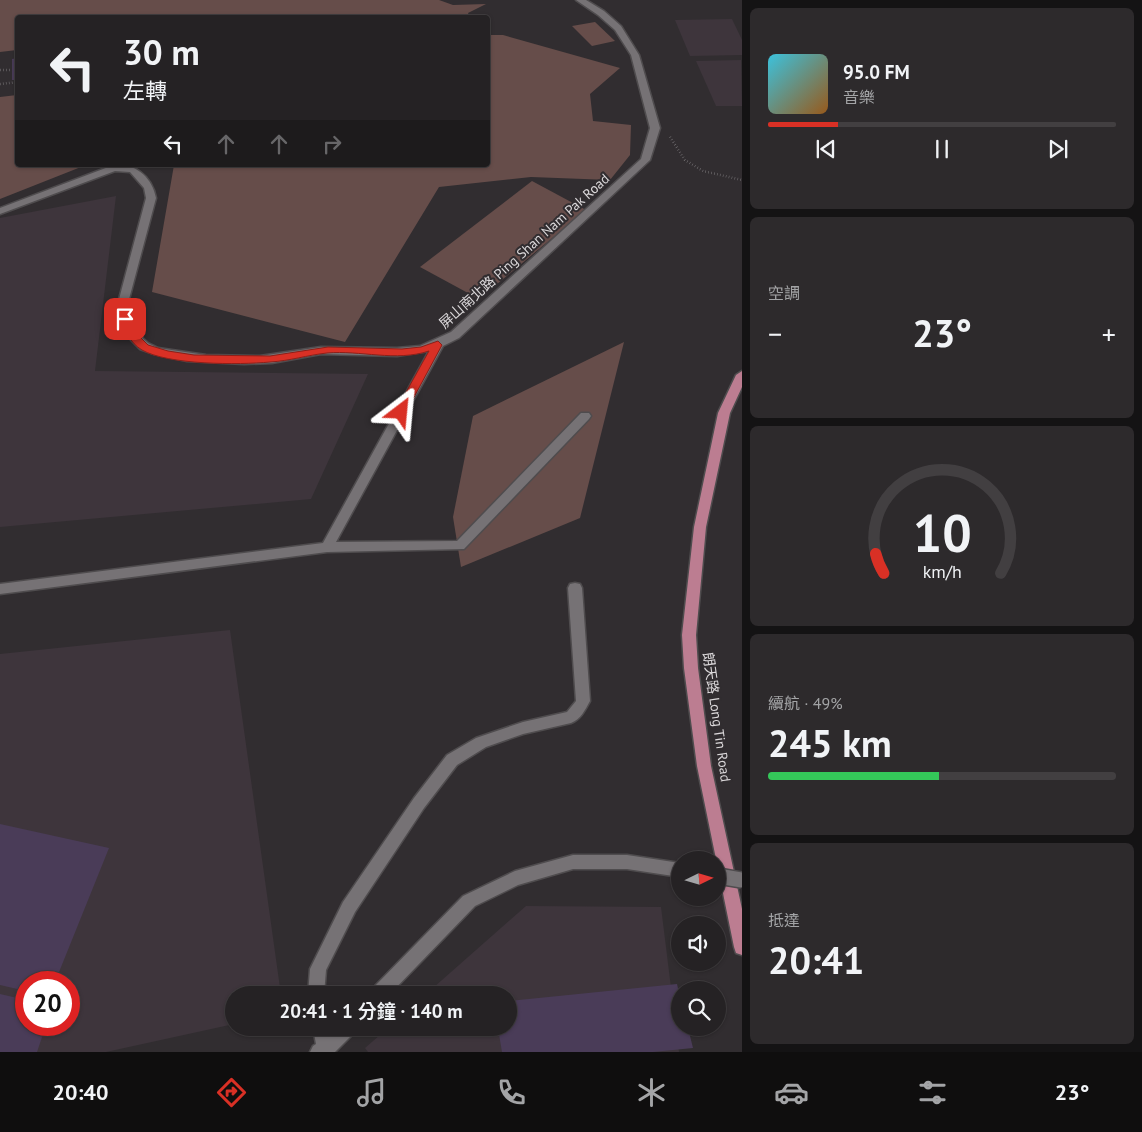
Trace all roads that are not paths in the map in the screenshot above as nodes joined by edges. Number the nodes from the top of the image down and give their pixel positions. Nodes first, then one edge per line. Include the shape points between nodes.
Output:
1 (580, 0) edge
2 (0, 211) edge
3 (438, 345) junction
4 (742, 375) edge
5 (585, 416) dead end
6 (327, 548) junction
7 (575, 588) dead end
8 (0, 589) edge
9 (671, 869) edge
10 (726, 877) edge
11 (742, 880) edge
12 (742, 947) edge
13 (317, 986) edge
14 (387, 986) edge
15 (322, 1036) edge
16 (338, 1036) edge
17 (323, 1050) edge

1 - 3 street, 屏山南北路 Ping Shan Nam Pak Road via 602,13 618,28 635,55 655,128 645,160 455,335
2 - 3 street, 屏山南北路 Ping Shan Nam Pak Road via 103,171 133,170 149,187 151,198 123,303 125,319 132,335 145,347 167,355 194,359 270,359 328,350 402,352
3 - 6 street
4 - 12 main road, 朗天路 Long Tin Road via 724,413 700,527 689,635 704,766
5 - 6 street via 460,546
6 - 8 street
7 - 13 street via 583,701 579,710 571,716 481,742 452,760 348,907 318,969
9 - 14 street via 626,862 573,862 515,878 469,901
10 - 11 street, bridge
15 - 17 street
16 - 17 street

